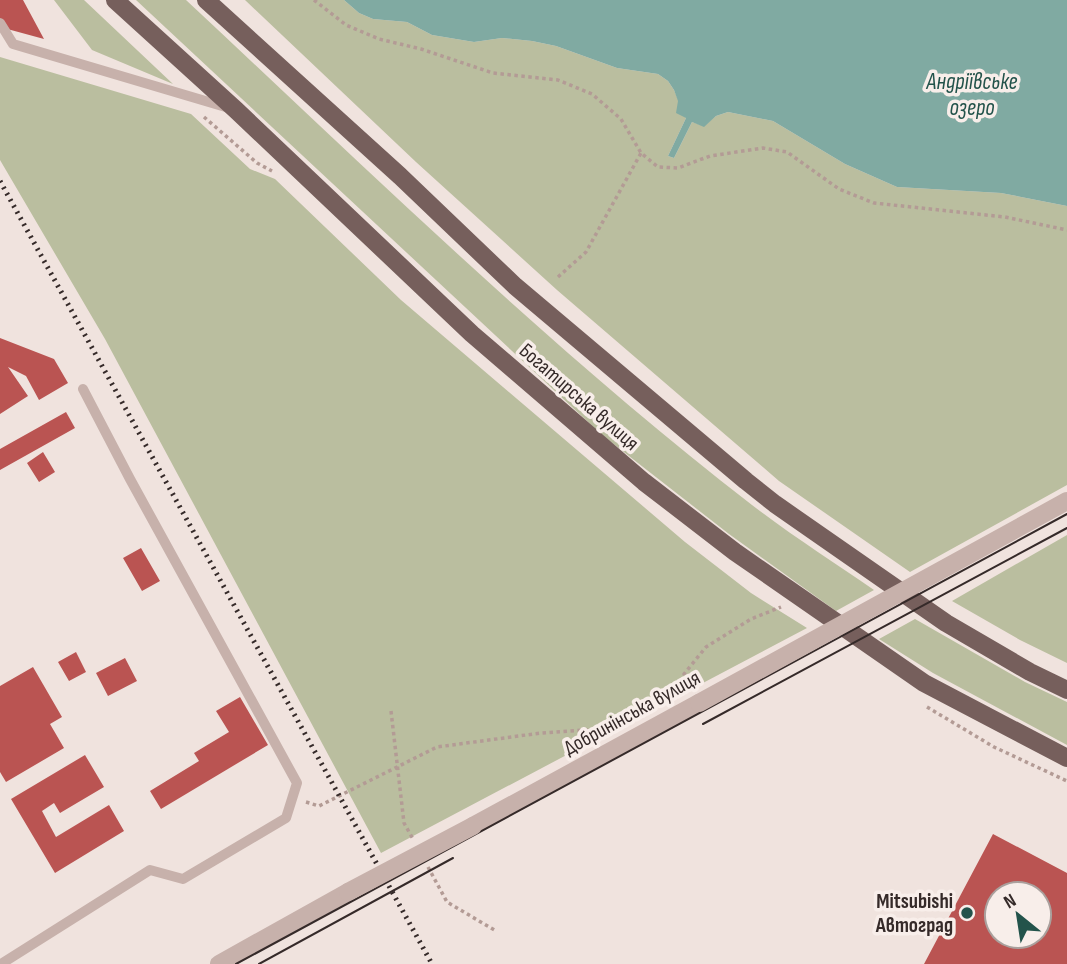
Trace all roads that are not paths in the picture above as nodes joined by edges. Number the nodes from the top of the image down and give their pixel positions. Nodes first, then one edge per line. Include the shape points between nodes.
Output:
1 (115, 0) edge
2 (206, 0) edge
3 (0, 23) edge
4 (236, 110) junction
5 (83, 389) dead end
6 (1067, 501) edge
7 (1067, 690) edge
8 (1067, 758) edge
9 (1, 964) edge
10 (219, 964) edge

1 - 4 main road, Богатирська вулиця
2 - 7 main road, Богатирська вулиця via 515,286 746,481 946,623
3 - 4 lane via 13,44
4 - 8 main road, Богатирська вулиця via 472,334 654,490 924,683
5 - 9 lane via 297,783 286,818 183,879 149,870
6 - 10 street, Добринінська вулиця, bridge

